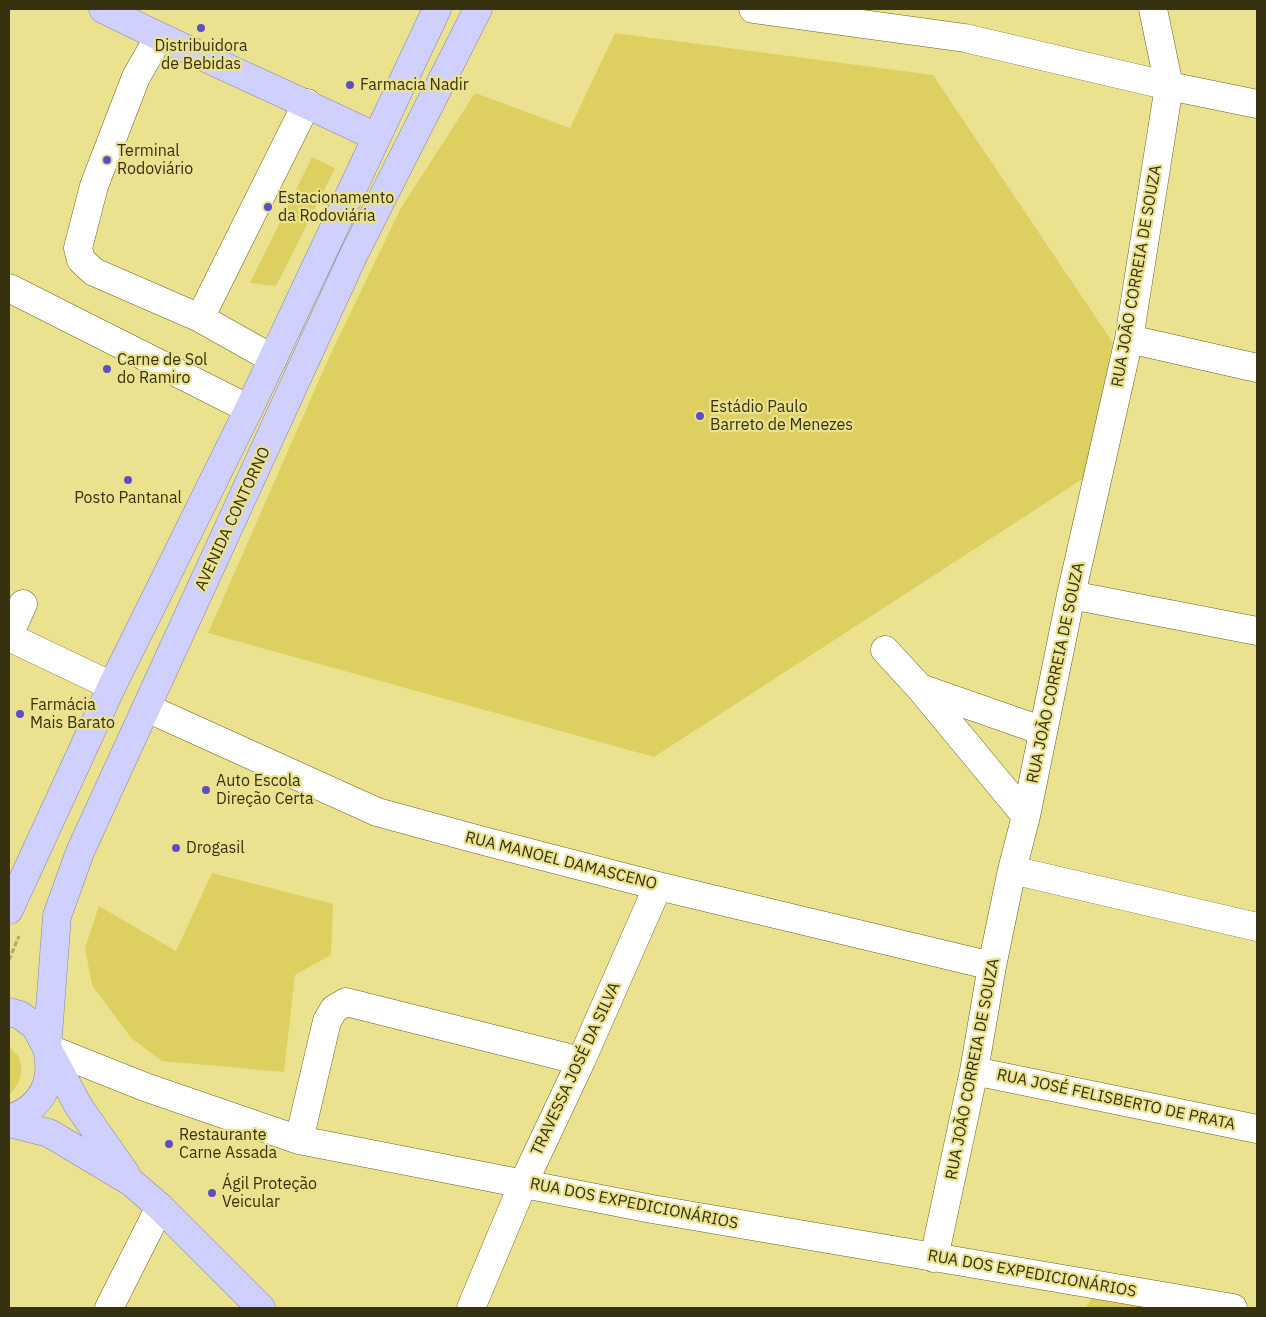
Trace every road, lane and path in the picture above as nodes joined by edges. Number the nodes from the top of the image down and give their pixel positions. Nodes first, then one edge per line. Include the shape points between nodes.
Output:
1 (103, 9) edge
2 (437, 9) edge
3 (478, 9) edge
4 (753, 9) edge
5 (1153, 9) edge
6 (159, 37) junction
7 (1169, 86) junction
8 (307, 103) junction
9 (1257, 104) edge
10 (376, 137) junction
11 (9, 288) edge
12 (200, 318) junction
13 (1129, 339) junction
14 (273, 359) junction
15 (1257, 368) edge
16 (249, 409) junction
17 (1071, 595) junction
18 (23, 604) dead end
19 (1257, 631) edge
20 (9, 636) edge
21 (885, 650) dead end
22 (112, 686) junction
23 (920, 688) junction
24 (147, 708) junction
25 (1043, 731) junction
26 (1026, 816) junction
27 (1012, 870) junction
28 (658, 886) junction
29 (9, 910) edge
30 (1257, 927) edge
31 (992, 966) junction
32 (9, 1012) edge
33 (47, 1048) junction
34 (581, 1060) junction
35 (974, 1071) junction
36 (9, 1121) edge
37 (1257, 1129) edge
38 (299, 1140) junction
39 (131, 1182) junction
40 (523, 1184) junction
41 (160, 1207) junction
42 (934, 1258) junction
43 (109, 1308) edge
44 (261, 1308) edge
45 (472, 1308) edge
46 (1233, 1308) edge

1 - 6 main road
2 - 10 main road, AVENIDA CONTORNO
3 - 24 main road, AVENIDA CONTORNO via 354,254
4 - 7 street via 965,38
5 - 7 street
6 - 8 main road
6 - 12 street via 136,77 78,248 81,260 94,272
7 - 9 street
7 - 13 street, RUA JOÃO CORREIA DE SOUZA
8 - 10 main road
8 - 12 street
10 - 14 main road, AVENIDA CONTORNO
11 - 16 street
12 - 14 street
13 - 15 street
13 - 17 street, RUA JOÃO CORREIA DE SOUZA
14 - 16 main road, AVENIDA CONTORNO
16 - 22 main road, AVENIDA CONTORNO
17 - 19 street
17 - 25 street, RUA JOÃO CORREIA DE SOUZA
18 - 20 street
20 - 22 street
21 - 23 street
22 - 29 main road, AVENIDA CONTORNO
23 - 25 street
23 - 26 street
24 - 28 street, RUA MANOEL DAMASCENO via 377,812
24 - 33 main road, AVENIDA CONTORNO via 80,852 57,916
25 - 26 street, RUA JOÃO CORREIA DE SOUZA
26 - 27 street, RUA JOÃO CORREIA DE SOUZA
27 - 30 street
27 - 31 street, RUA JOÃO CORREIA DE SOUZA
28 - 31 street, RUA MANOEL DAMASCENO
28 - 34 street, TRAVESSA JOSÉ DA SILVA
31 - 35 street, RUA JOÃO CORREIA DE SOUZA
32 - 33 main road via 20,1015 35,1026
33 - 36 main road, AVENIDA CONTORNO via 50,1061 48,1082 38,1101
33 - 38 street, RUA DOS EXPEDICIONÁRIOS via 145,1087
33 - 39 main road via 79,1107
34 - 38 street via 346,1002 334,1009 328,1021
34 - 40 street, TRAVESSA JOSÉ DA SILVA
35 - 37 street, RUA JOSÉ FELISBERTO DE PRATA
35 - 42 street, RUA JOÃO CORREIA DE SOUZA
36 - 39 main road via 49,1133
38 - 40 street, RUA DOS EXPEDICIONÁRIOS
39 - 41 main road
40 - 42 street, RUA DOS EXPEDICIONÁRIOS
40 - 45 street, TRAVESSA JOSÉ DA SILVA
41 - 43 street
41 - 44 main road
42 - 46 street, RUA DOS EXPEDICIONÁRIOS

